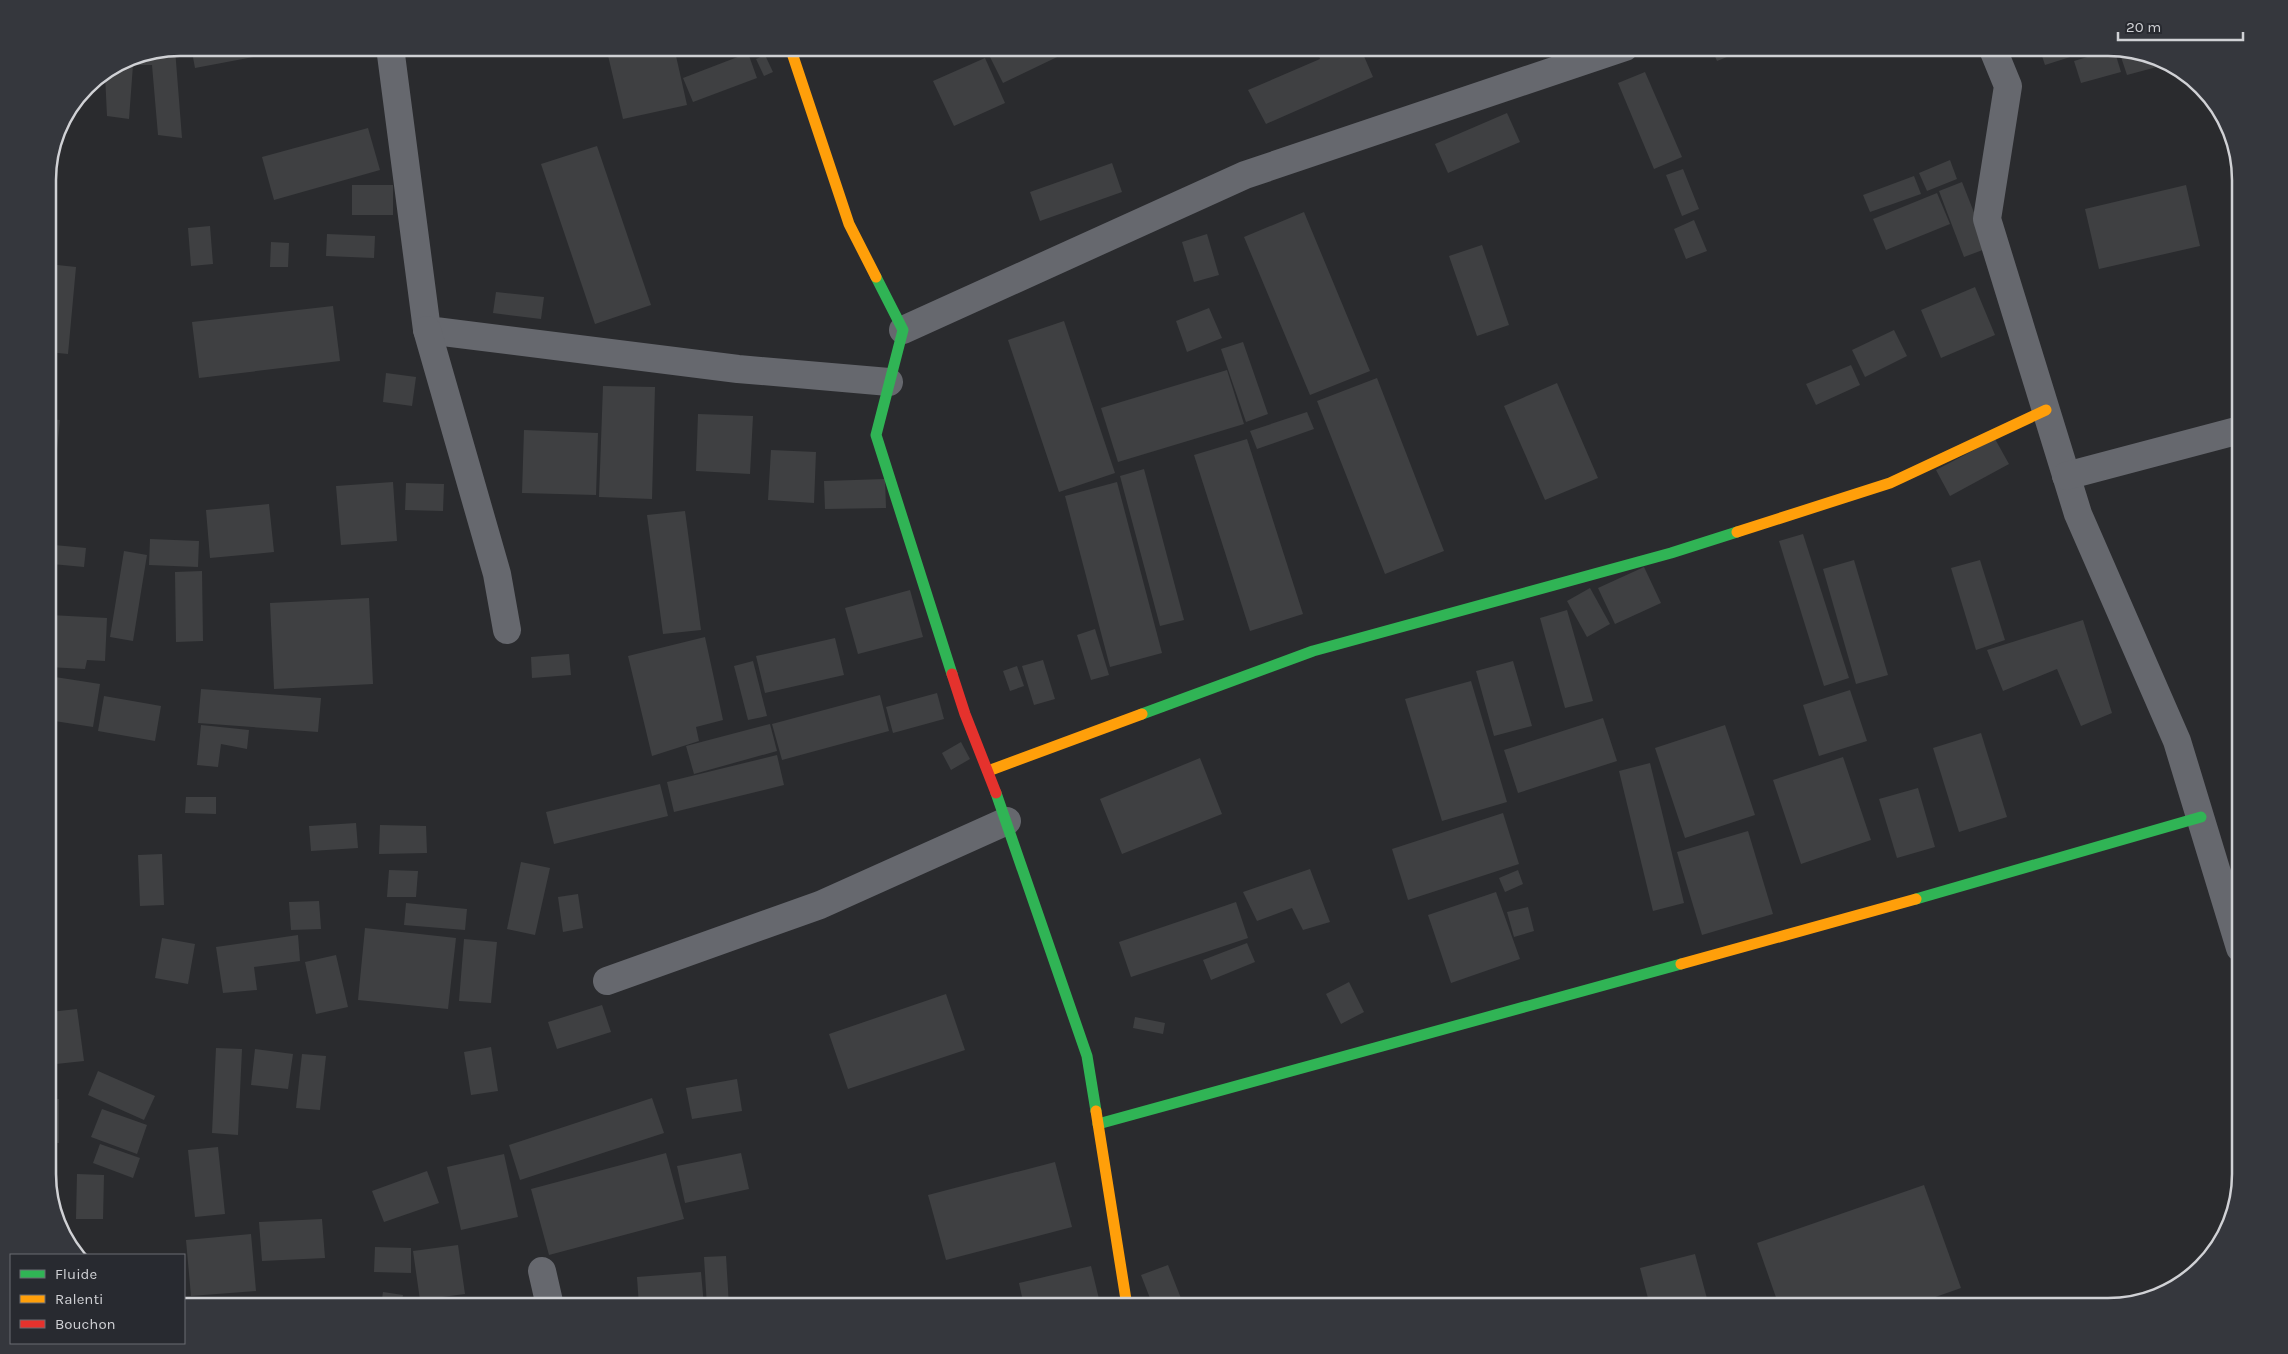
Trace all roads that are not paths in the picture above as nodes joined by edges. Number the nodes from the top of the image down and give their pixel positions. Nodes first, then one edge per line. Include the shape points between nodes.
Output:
1 (391, 56) edge
2 (793, 56) edge
3 (1599, 56) edge
4 (1995, 56) edge
5 (427, 330) junction
6 (902, 330) junction
7 (889, 382) junction
8 (2046, 410) junction
9 (2231, 432) edge
10 (2066, 476) junction
11 (507, 630) dead end
12 (988, 771) junction
13 (2201, 817) junction
14 (1007, 821) junction
15 (2232, 920) edge
16 (607, 981) dead end
17 (1098, 1124) junction
18 (542, 1271) dead end
19 (548, 1298) edge
20 (1127, 1298) edge

1 - 5 street
2 - 6 street via 849,224
3 - 6 street via 1245,175
4 - 8 street via 2008,86 1987,218
5 - 7 street via 738,369
5 - 11 street via 497,574
6 - 7 street
7 - 12 street via 876,435 965,714
8 - 10 street
8 - 12 street via 1890,483 1670,553 1313,651
9 - 10 street
10 - 13 street via 2078,514 2177,740
12 - 14 street
13 - 15 street
13 - 17 street via 1908,902
14 - 16 street via 820,905
14 - 17 street via 1087,1056
17 - 20 street
18 - 19 street

